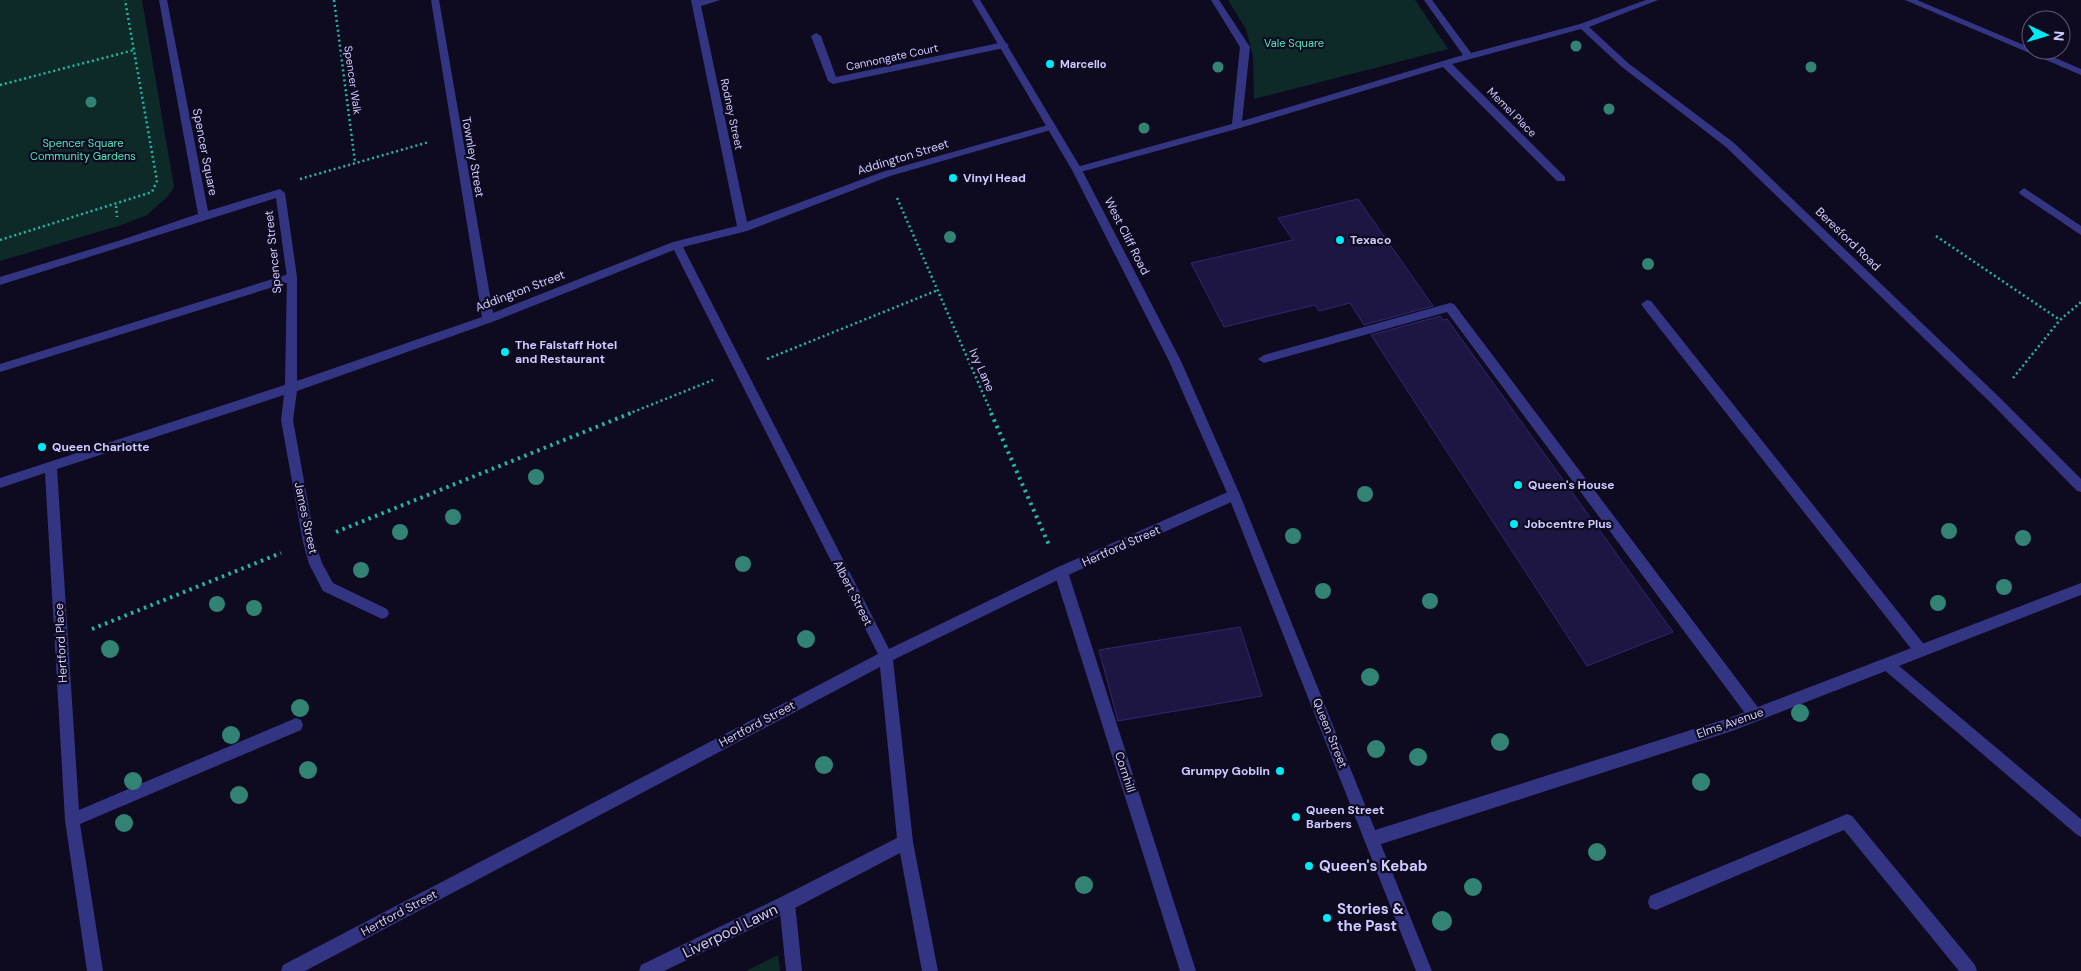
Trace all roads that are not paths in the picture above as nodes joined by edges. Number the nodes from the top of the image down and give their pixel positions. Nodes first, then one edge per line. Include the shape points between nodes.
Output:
1 (163, 0) edge
2 (435, 0) edge
3 (716, 0) edge
4 (976, 0) edge
5 (1216, 0) edge
6 (1428, 0) edge
7 (1654, 0) edge
8 (1909, 0) edge
9 (695, 2) edge
10 (1583, 26) junction
11 (816, 36) dead end
12 (1004, 44) junction
13 (1468, 56) junction
14 (1445, 63) junction
15 (2081, 72) edge
16 (1237, 126) junction
17 (1051, 127) junction
18 (1077, 170) junction
19 (1561, 179) dead end
20 (2024, 192) dead end
21 (204, 216) junction
22 (743, 228) junction
23 (2081, 230) edge
24 (677, 246) junction
25 (292, 277) junction
26 (0, 282) edge
27 (1647, 304) dead end
28 (488, 319) junction
29 (1264, 359) dead end
30 (0, 368) edge
31 (291, 388) junction
32 (51, 466) junction
33 (0, 483) edge
34 (2081, 486) edge
35 (1234, 495) junction
36 (1061, 572) junction
37 (2081, 589) edge
38 (382, 613) dead end
39 (1921, 650) junction
40 (886, 657) junction
41 (1887, 664) junction
42 (1755, 715) junction
43 (296, 726) dead end
44 (72, 820) junction
45 (2081, 829) edge
46 (1372, 839) junction
47 (905, 842) junction
48 (1656, 902) dead end
49 (787, 903) junction
50 (95, 971) edge
51 (289, 971) edge
52 (647, 971) edge
53 (794, 971) edge
54 (930, 971) edge
55 (1188, 971) edge
56 (1424, 971) edge
57 (1969, 971) edge

1 - 21 street, Spencer Square
2 - 28 street, Townley Street
3 - 9 street, Rodney Street
4 - 12 street, West Cliff Road
5 - 16 street via 1245,47
6 - 13 street
7 - 10 street
8 - 15 street
9 - 22 street, Rodney Street
10 - 13 street
10 - 34 street, Beresford Road via 1626,65 1730,145
11 - 12 street, Cannongate Court via 832,81
12 - 17 street, West Cliff Road
13 - 14 street
14 - 16 street
14 - 19 street, Memel Place
16 - 18 street
17 - 18 street, West Cliff Road
17 - 22 street, Addington Street via 886,174
18 - 35 street, West Cliff Road via 1175,361
20 - 23 street
21 - 25 street, Spencer Street via 280,193
21 - 26 street
22 - 24 street, Addington Street
24 - 28 street, Addington Street
24 - 40 street, Albert Street
25 - 30 street
25 - 31 street, Spencer Street
27 - 39 street
28 - 31 street, Addington Street
29 - 42 street via 1450,307
31 - 32 street, Addington Street
31 - 38 street, James Street via 287,420 309,542 316,564 328,586
32 - 33 street, Addington Street
32 - 44 street, Hertford Place
35 - 36 street, Hertford Street
35 - 46 street, Queen Street
36 - 40 street, Hertford Street
36 - 55 street, Cornhill
37 - 39 street, Elms Avenue
39 - 41 street, Elms Avenue
40 - 47 street, Albert Street
40 - 51 street, Hertford Street
41 - 42 street, Elms Avenue
41 - 45 street
42 - 46 street, Elms Avenue
43 - 44 street
44 - 50 street, Hertford Place
46 - 56 street, Queen Street
47 - 49 street, Liverpool Lawn
47 - 54 street, Albert Street
48 - 57 street via 1847,821
49 - 52 street, Liverpool Lawn
49 - 53 street, Liverpool Lawn

